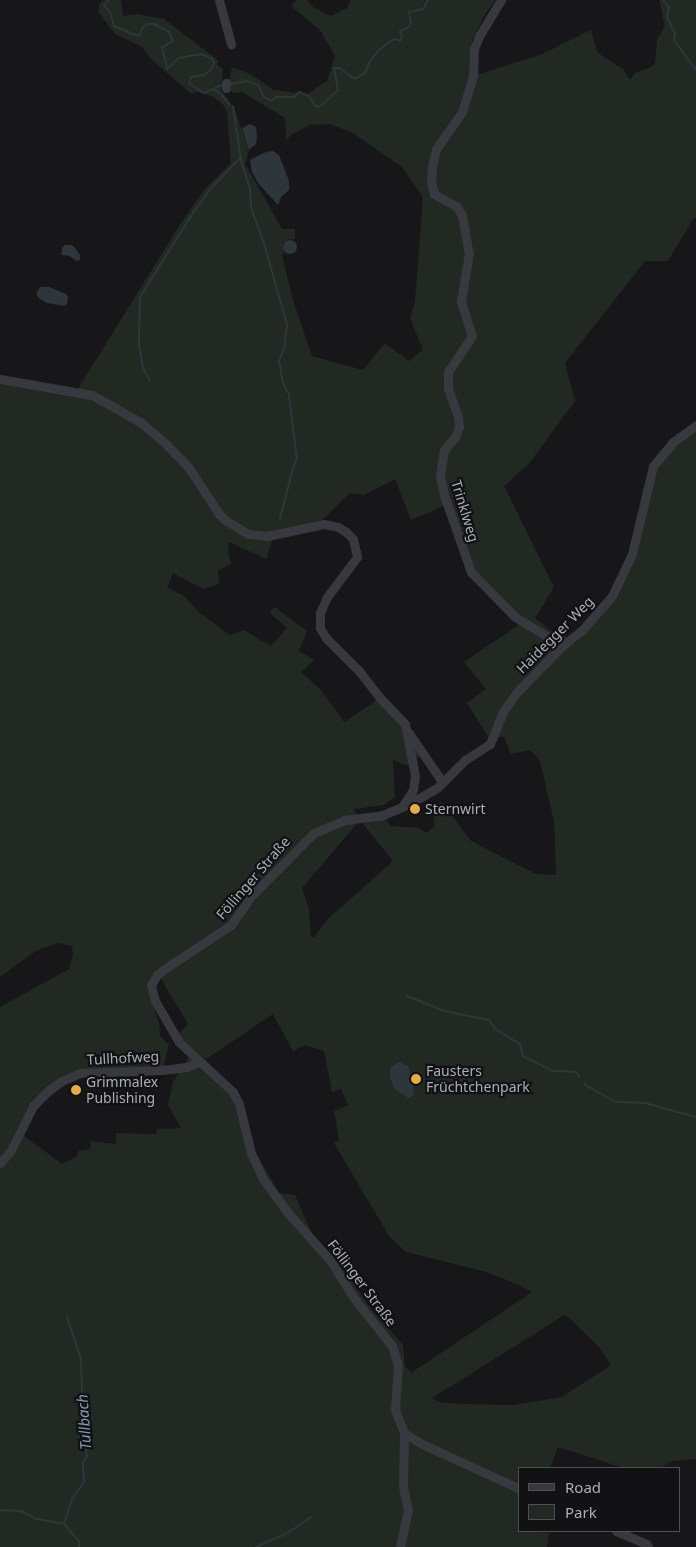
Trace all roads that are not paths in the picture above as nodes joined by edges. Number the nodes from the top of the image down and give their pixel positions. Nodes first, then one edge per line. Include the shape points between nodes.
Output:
1 (219, 0) edge
2 (501, 0) edge
3 (231, 44) dead end
4 (0, 379) edge
5 (696, 425) edge
6 (561, 648) junction
7 (407, 731) junction
8 (443, 783) junction
9 (402, 808) junction
10 (200, 1061) junction
11 (0, 1164) edge
12 (404, 1433) junction
13 (518, 1488) edge
14 (618, 1532) edge
15 (400, 1547) edge
16 (648, 1547) edge

1 - 3 street
2 - 6 street, Trinklweg via 479,36 474,49 473,76 462,112 436,149 430,181 434,194 457,207 462,214 469,253 461,301 472,336 448,372 448,389 459,427 444,450 440,476 471,572 515,617
4 - 7 street via 92,395 140,422 189,468 219,514 248,534 267,536 324,524 338,527 353,540 357,557 324,601 320,628 401,720
5 - 6 street, Haidegger Weg via 673,442 653,466 632,554 612,596
6 - 8 street, Haidegger Weg via 507,706 490,744 466,760
7 - 8 street
7 - 9 street via 415,776 413,790
8 - 9 street, Haidegger Weg
9 - 10 street, Föllinger Straße via 383,815 344,820 314,833 254,894 232,925 157,975 151,985 155,1001 178,1042
10 - 11 street, Tullhofweg via 188,1067 162,1070 80,1073 62,1081 33,1106 10,1152
10 - 12 street, Föllinger Straße via 222,1080 236,1098 251,1153 271,1191 300,1229 330,1260 354,1298 392,1346 398,1366 395,1409
12 - 13 street
12 - 15 street via 403,1486 408,1510
14 - 16 street

